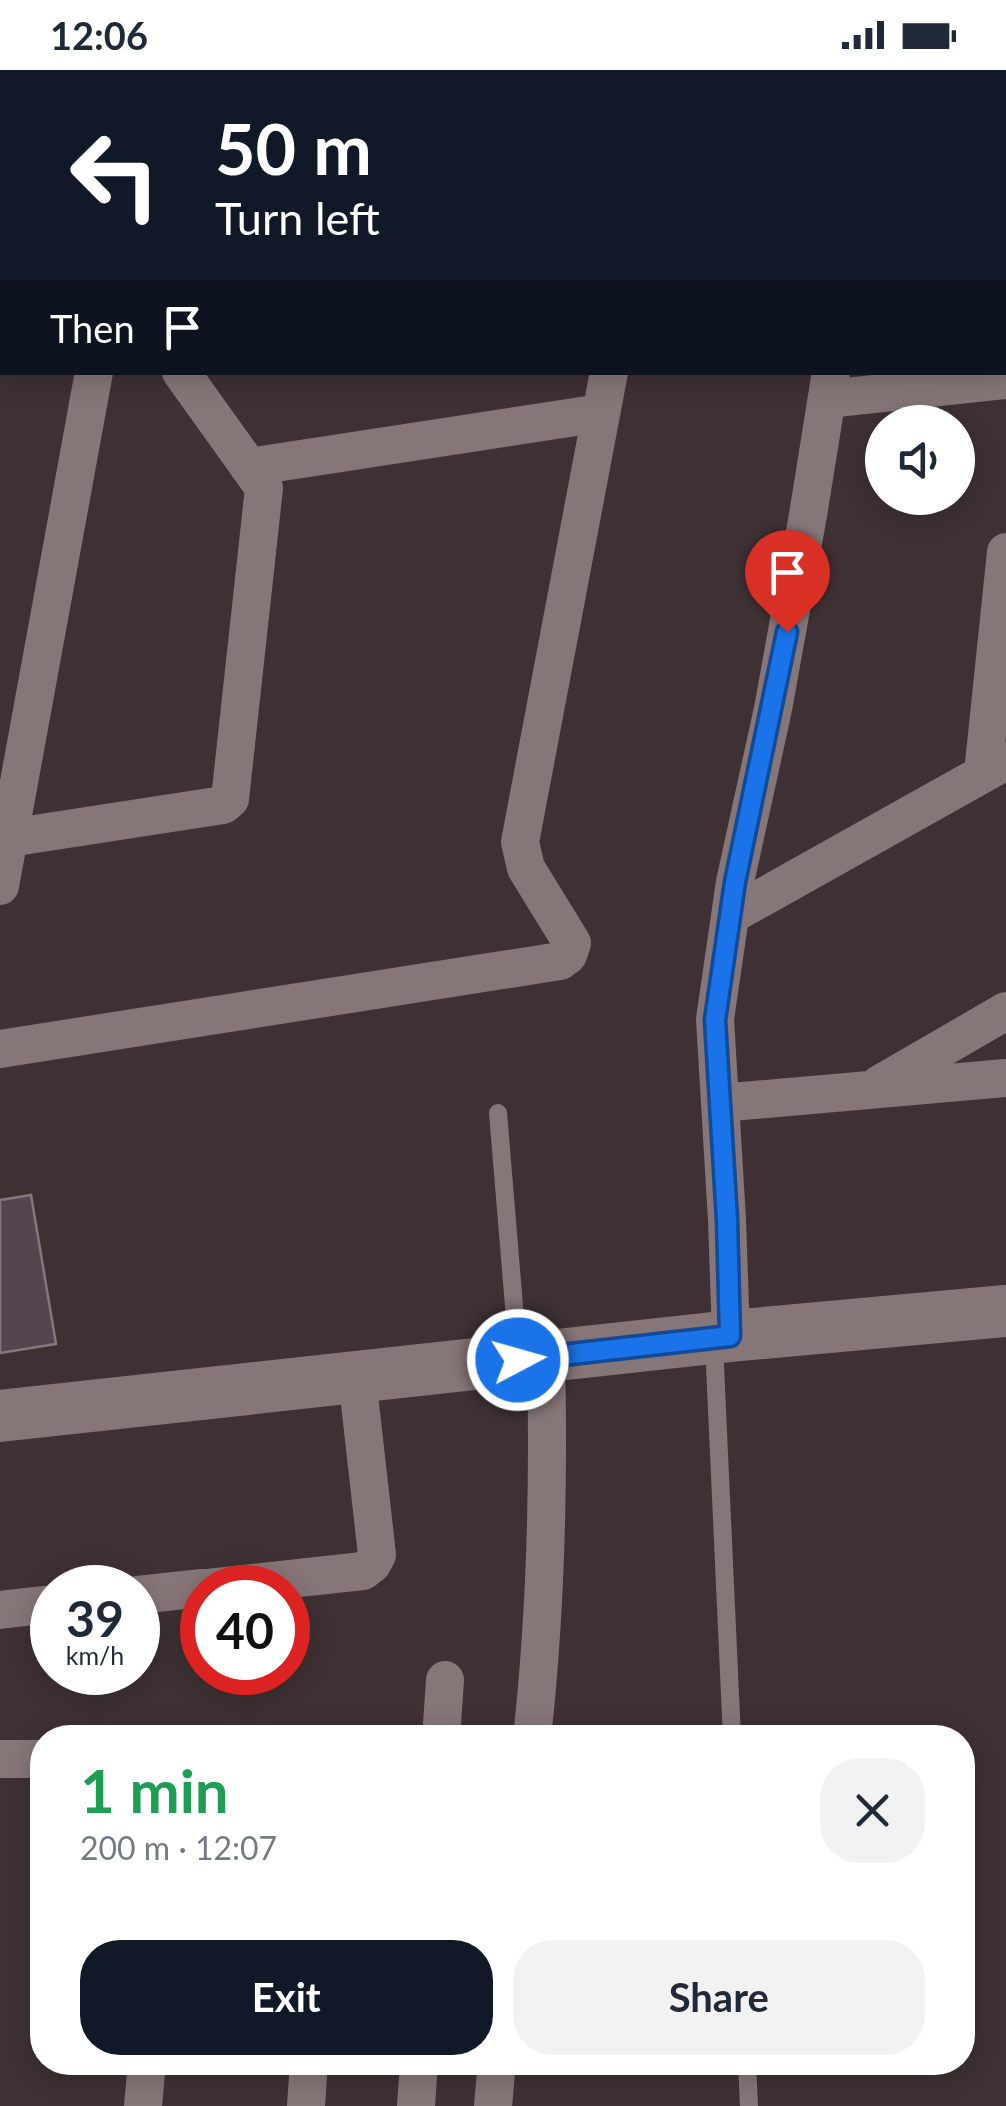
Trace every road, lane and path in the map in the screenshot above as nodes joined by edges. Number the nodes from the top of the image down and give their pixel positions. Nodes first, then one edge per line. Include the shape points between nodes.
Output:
1 (93, 375) edge
2 (183, 375) edge
3 (608, 375) edge
4 (1006, 380) edge
5 (828, 386) edge
6 (601, 413) junction
7 (249, 467) junction
8 (1006, 552) edge
9 (995, 767) edge
10 (9, 838) junction
11 (0, 886) edge
12 (730, 915) junction
13 (1006, 1011) edge
14 (0, 1049) edge
15 (1006, 1078) edge
16 (870, 1090) junction
17 (720, 1103) junction
18 (498, 1113) dead end
19 (1006, 1311) edge
20 (722, 1337) junction
21 (532, 1358) junction
22 (358, 1376) junction
23 (0, 1416) edge
24 (310, 1577) edge
25 (30, 1607) edge
26 (0, 1610) edge
27 (445, 1680) dead end
28 (441, 1725) edge
29 (533, 1725) edge
30 (732, 1725) edge
31 (30, 1759) edge
32 (0, 1760) edge
33 (146, 2075) edge
34 (309, 2075) edge
35 (417, 2075) edge
36 (496, 2075) edge
37 (748, 2075) edge
38 (144, 2106) edge
39 (306, 2106) edge
40 (416, 2106) edge
41 (492, 2106) edge
42 (749, 2106) edge

1 - 10 street
2 - 7 street
3 - 6 street
4 - 5 street
5 - 12 street
6 - 7 street
6 - 14 street via 520,842 526,868 572,943 568,955
7 - 10 street via 264,488 230,799 223,806
8 - 9 street
9 - 12 street
10 - 11 street
12 - 17 street via 715,1020
13 - 16 street
15 - 16 street
16 - 17 street
17 - 20 street
18 - 21 lane
19 - 20 street
20 - 21 street
20 - 30 lane
21 - 22 street
21 - 29 street via 546,1512
22 - 23 street
22 - 24 street via 377,1555 363,1571
25 - 26 street
27 - 28 street
31 - 32 street
33 - 38 street
34 - 39 street
35 - 40 street
36 - 41 street
37 - 42 lane

